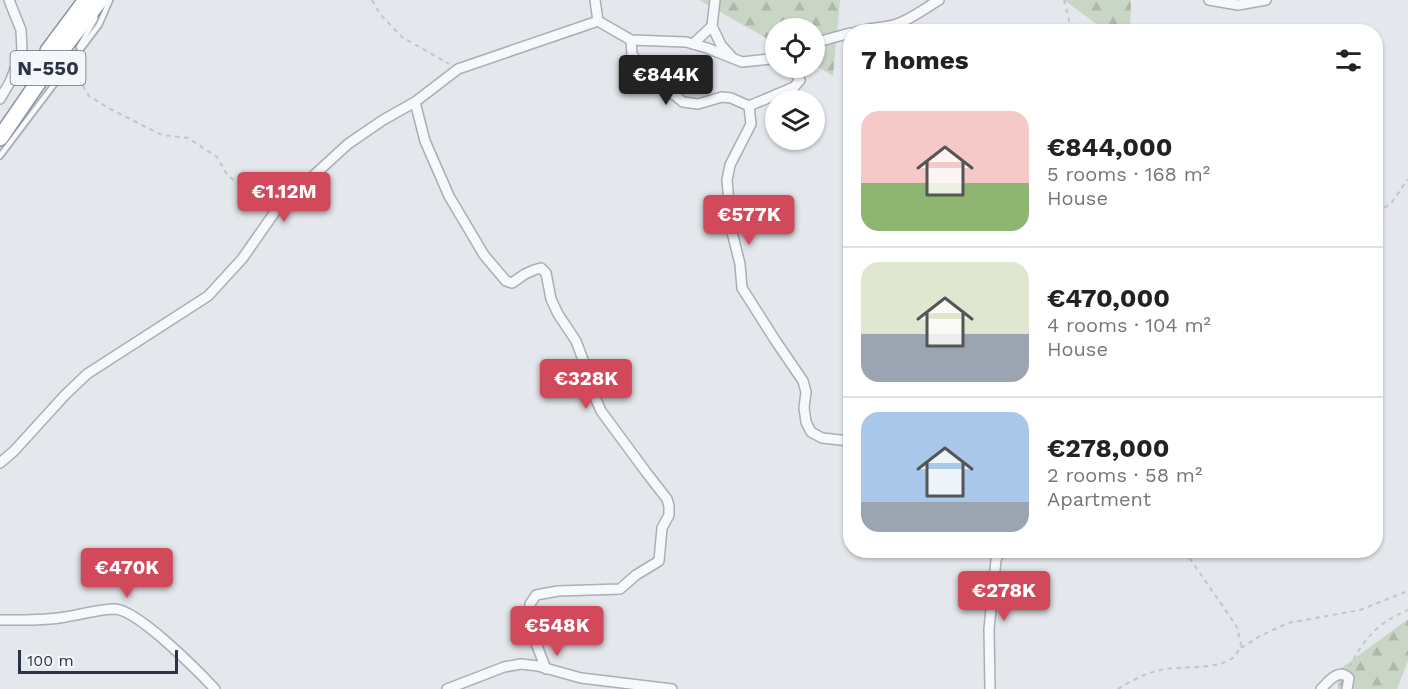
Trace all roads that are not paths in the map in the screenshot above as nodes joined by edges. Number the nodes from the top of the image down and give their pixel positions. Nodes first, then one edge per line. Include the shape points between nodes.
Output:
1 (9, 0) edge
2 (595, 0) edge
3 (715, 0) edge
4 (939, 0) edge
5 (1209, 0) edge
6 (1266, 0) edge
7 (98, 1) edge
8 (598, 21) junction
9 (897, 24) edge
10 (711, 26) junction
11 (843, 35) edge
12 (631, 40) junction
13 (825, 40) edge
14 (693, 44) junction
15 (735, 60) junction
16 (765, 60) edge
17 (70, 63) junction
18 (798, 78) edge
19 (10, 82) junction
20 (0, 86) edge
21 (0, 99) edge
22 (415, 102) junction
23 (749, 106) junction
24 (0, 122) edge
25 (0, 138) edge
26 (0, 156) edge
27 (843, 440) edge
28 (0, 463) edge
29 (997, 558) edge
30 (0, 620) edge
31 (546, 669) junction
32 (215, 689) edge
33 (447, 689) edge
34 (672, 689) edge
35 (990, 689) edge
36 (1321, 689) edge
37 (1347, 689) edge

1 - 19 street via 21,30 22,51
2 - 8 street
3 - 10 street
4 - 9 street
5 - 6 street via 1238,5
7 - 17 lane via 95,19
7 - 17 lane via 99,25
7 - 24 highway, N-550 via 46,53
7 - 25 highway, N-550
8 - 12 street
8 - 22 street via 458,69
10 - 14 street
10 - 15 street
11 - 13 street
12 - 14 street
12 - 23 street via 632,54 642,69 683,102 698,104 731,98
14 - 15 street
15 - 16 street
17 - 26 lane
18 - 23 street via 794,87
19 - 20 street
19 - 21 street
22 - 28 street via 348,144 277,209 242,259 208,296 87,374
22 - 31 street via 424,141 484,255 512,283 534,270 541,268 546,273 551,299 576,341 601,411 668,499 669,515 662,528 659,561 620,589 536,595 530,604 531,630
23 - 27 street via 751,124 730,165 727,180 742,288 803,381 806,422 811,432 822,438
29 - 35 street via 989,629
30 - 32 street via 61,618 117,609 162,638
31 - 33 street via 520,664 504,667
31 - 34 street via 581,678
36 - 37 street via 1339,674 1349,678

